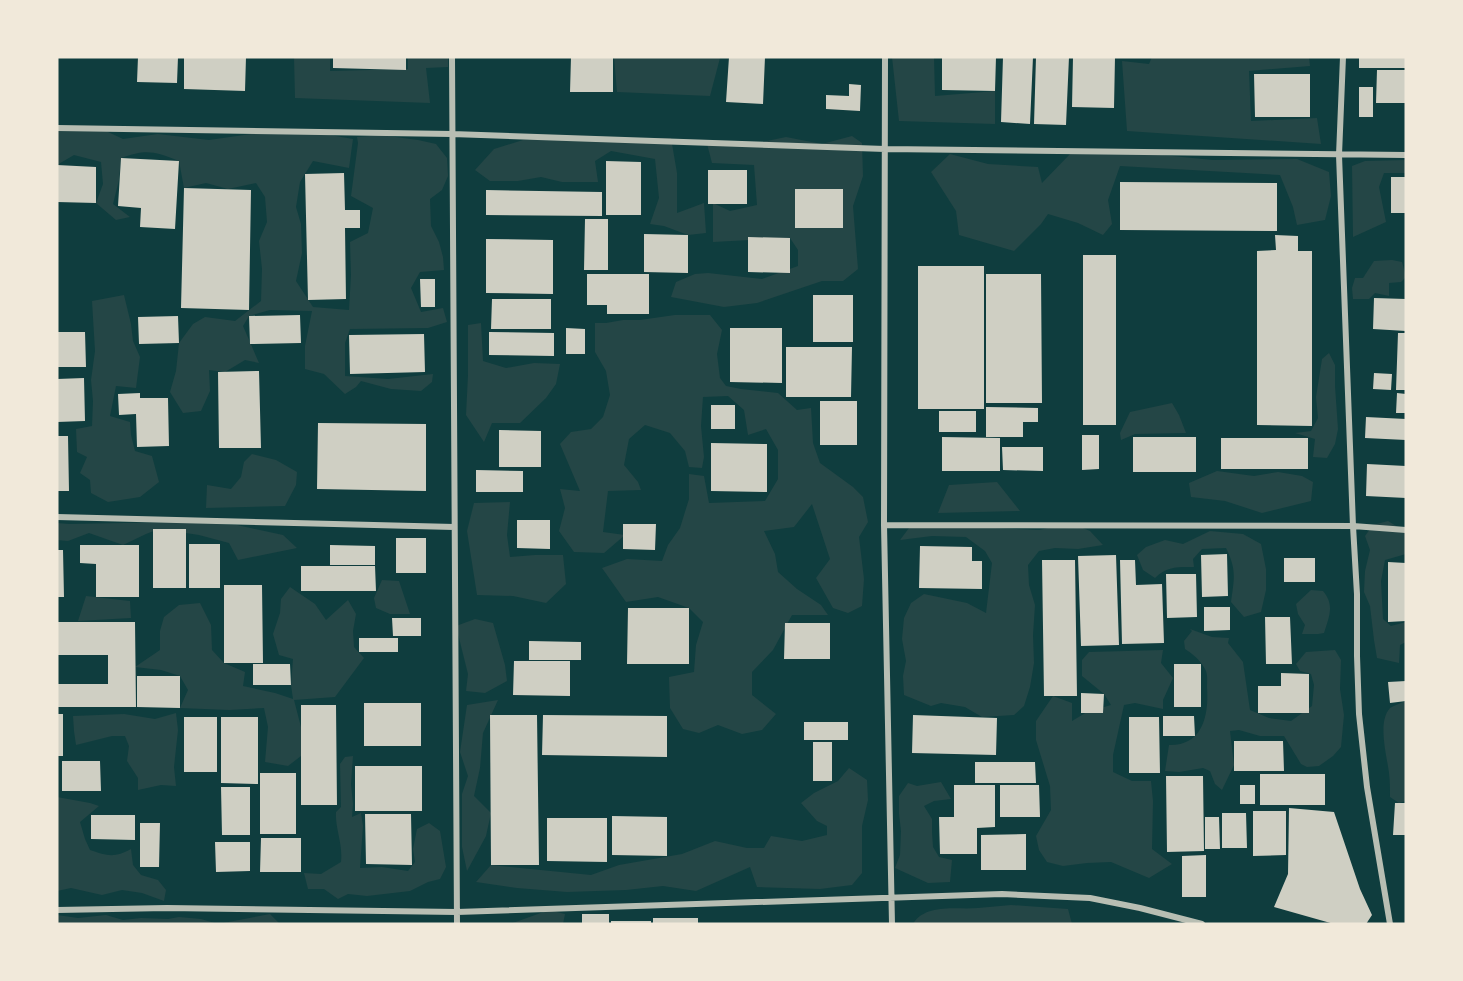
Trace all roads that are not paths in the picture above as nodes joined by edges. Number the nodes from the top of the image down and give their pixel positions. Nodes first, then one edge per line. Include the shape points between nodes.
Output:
1 (452, 57) edge
2 (885, 57) edge
3 (1343, 57) edge
4 (57, 128) edge
5 (452, 134) junction
6 (885, 149) junction
7 (1339, 155) junction
8 (1406, 155) edge
9 (57, 516) edge
10 (884, 525) junction
11 (1353, 525) junction
12 (454, 527) junction
13 (1406, 530) edge
14 (892, 898) junction
15 (57, 910) edge
16 (457, 912) junction
17 (457, 924) edge
18 (892, 924) edge
19 (1202, 924) edge
20 (1390, 924) edge

1 - 5 street
2 - 6 street
3 - 7 street
4 - 5 street
5 - 6 street
5 - 12 street
6 - 7 street
6 - 10 street
7 - 8 street
7 - 11 street
9 - 12 street
10 - 11 street
10 - 14 street
11 - 13 street
11 - 20 street via 1359,714 1366,787
12 - 16 street
14 - 16 street
14 - 18 street
14 - 19 street via 1002,894 1090,898
15 - 16 street
16 - 17 street

